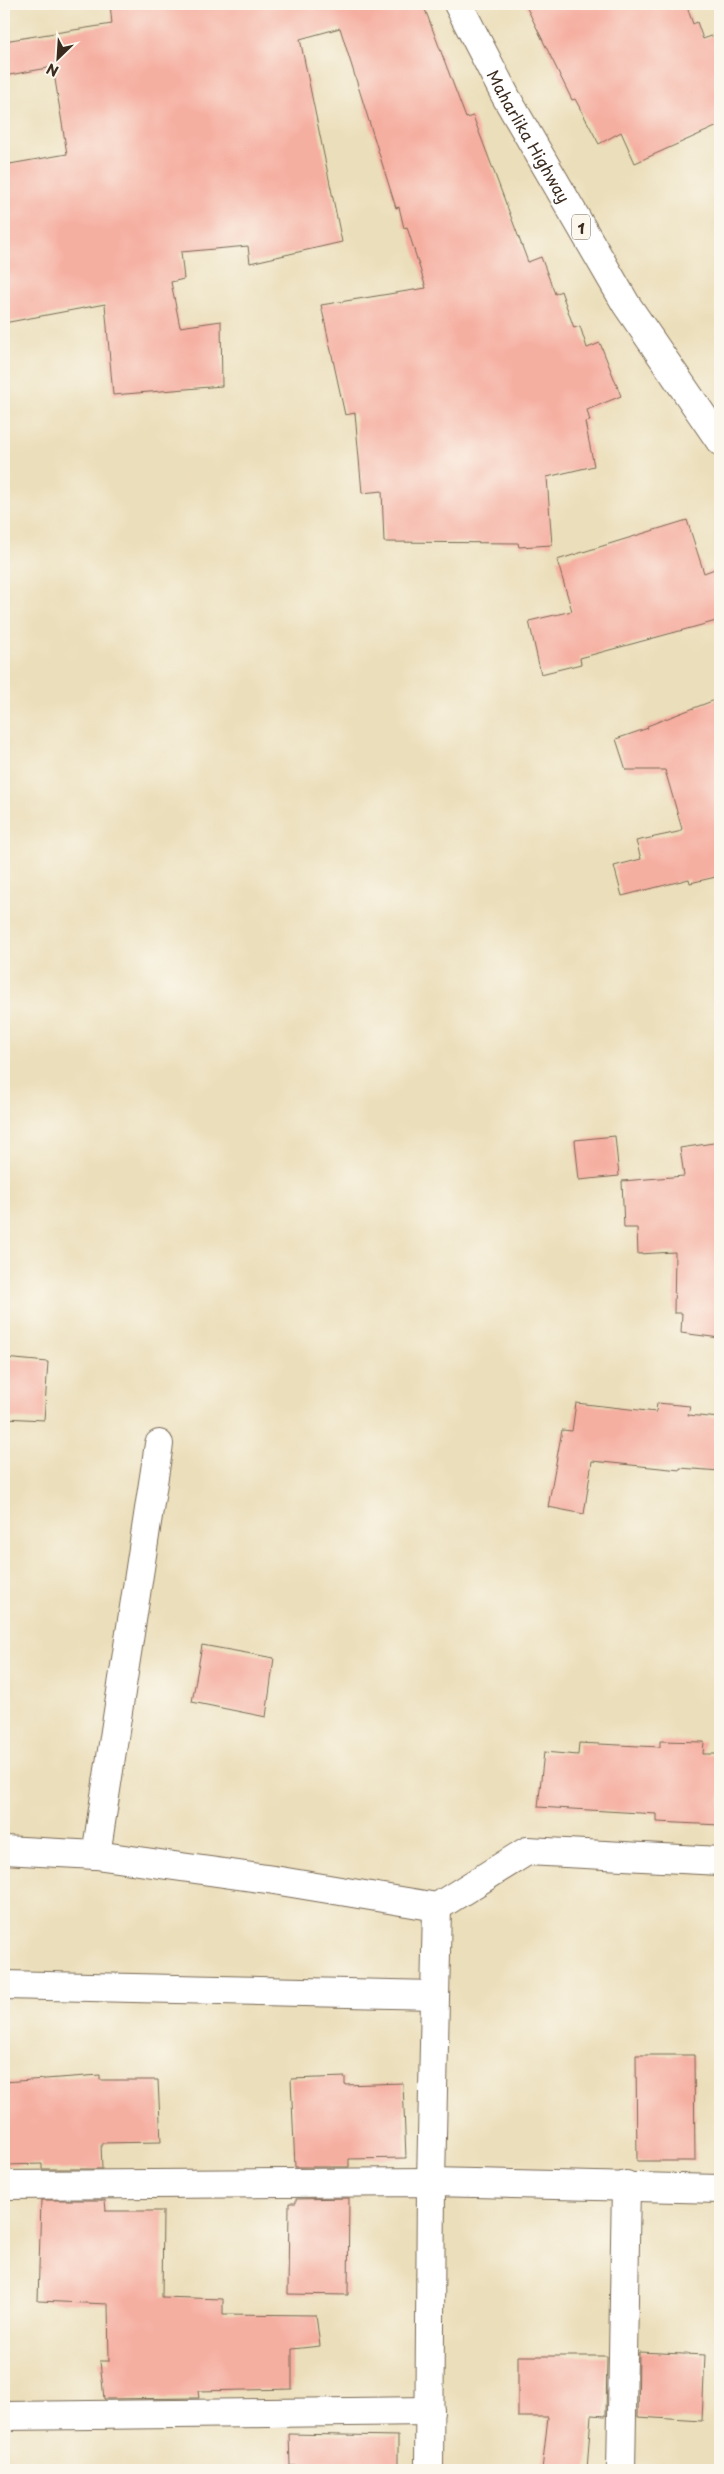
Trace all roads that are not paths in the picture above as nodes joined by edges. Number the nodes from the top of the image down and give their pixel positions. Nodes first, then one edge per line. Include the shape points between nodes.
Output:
1 (458, 4) edge
2 (720, 441) edge
3 (159, 1444) dead end
4 (4, 1850) edge
5 (96, 1855) junction
6 (720, 1861) edge
7 (437, 1907) junction
8 (4, 1985) edge
9 (435, 1995) junction
10 (431, 2182) junction
11 (4, 2185) edge
12 (626, 2185) junction
13 (720, 2189) edge
14 (430, 2411) junction
15 (4, 2416) edge
16 (429, 2470) edge
17 (621, 2470) edge

1 - 2 main road, Maharlika Highway / 1 via 506,97 626,304
3 - 5 main road
4 - 5 main road
5 - 7 main road
6 - 7 main road via 527,1851
7 - 9 main road
8 - 9 main road
9 - 10 main road
10 - 11 main road
10 - 12 main road
10 - 14 main road
12 - 13 main road
12 - 17 main road
14 - 15 main road
14 - 16 main road

